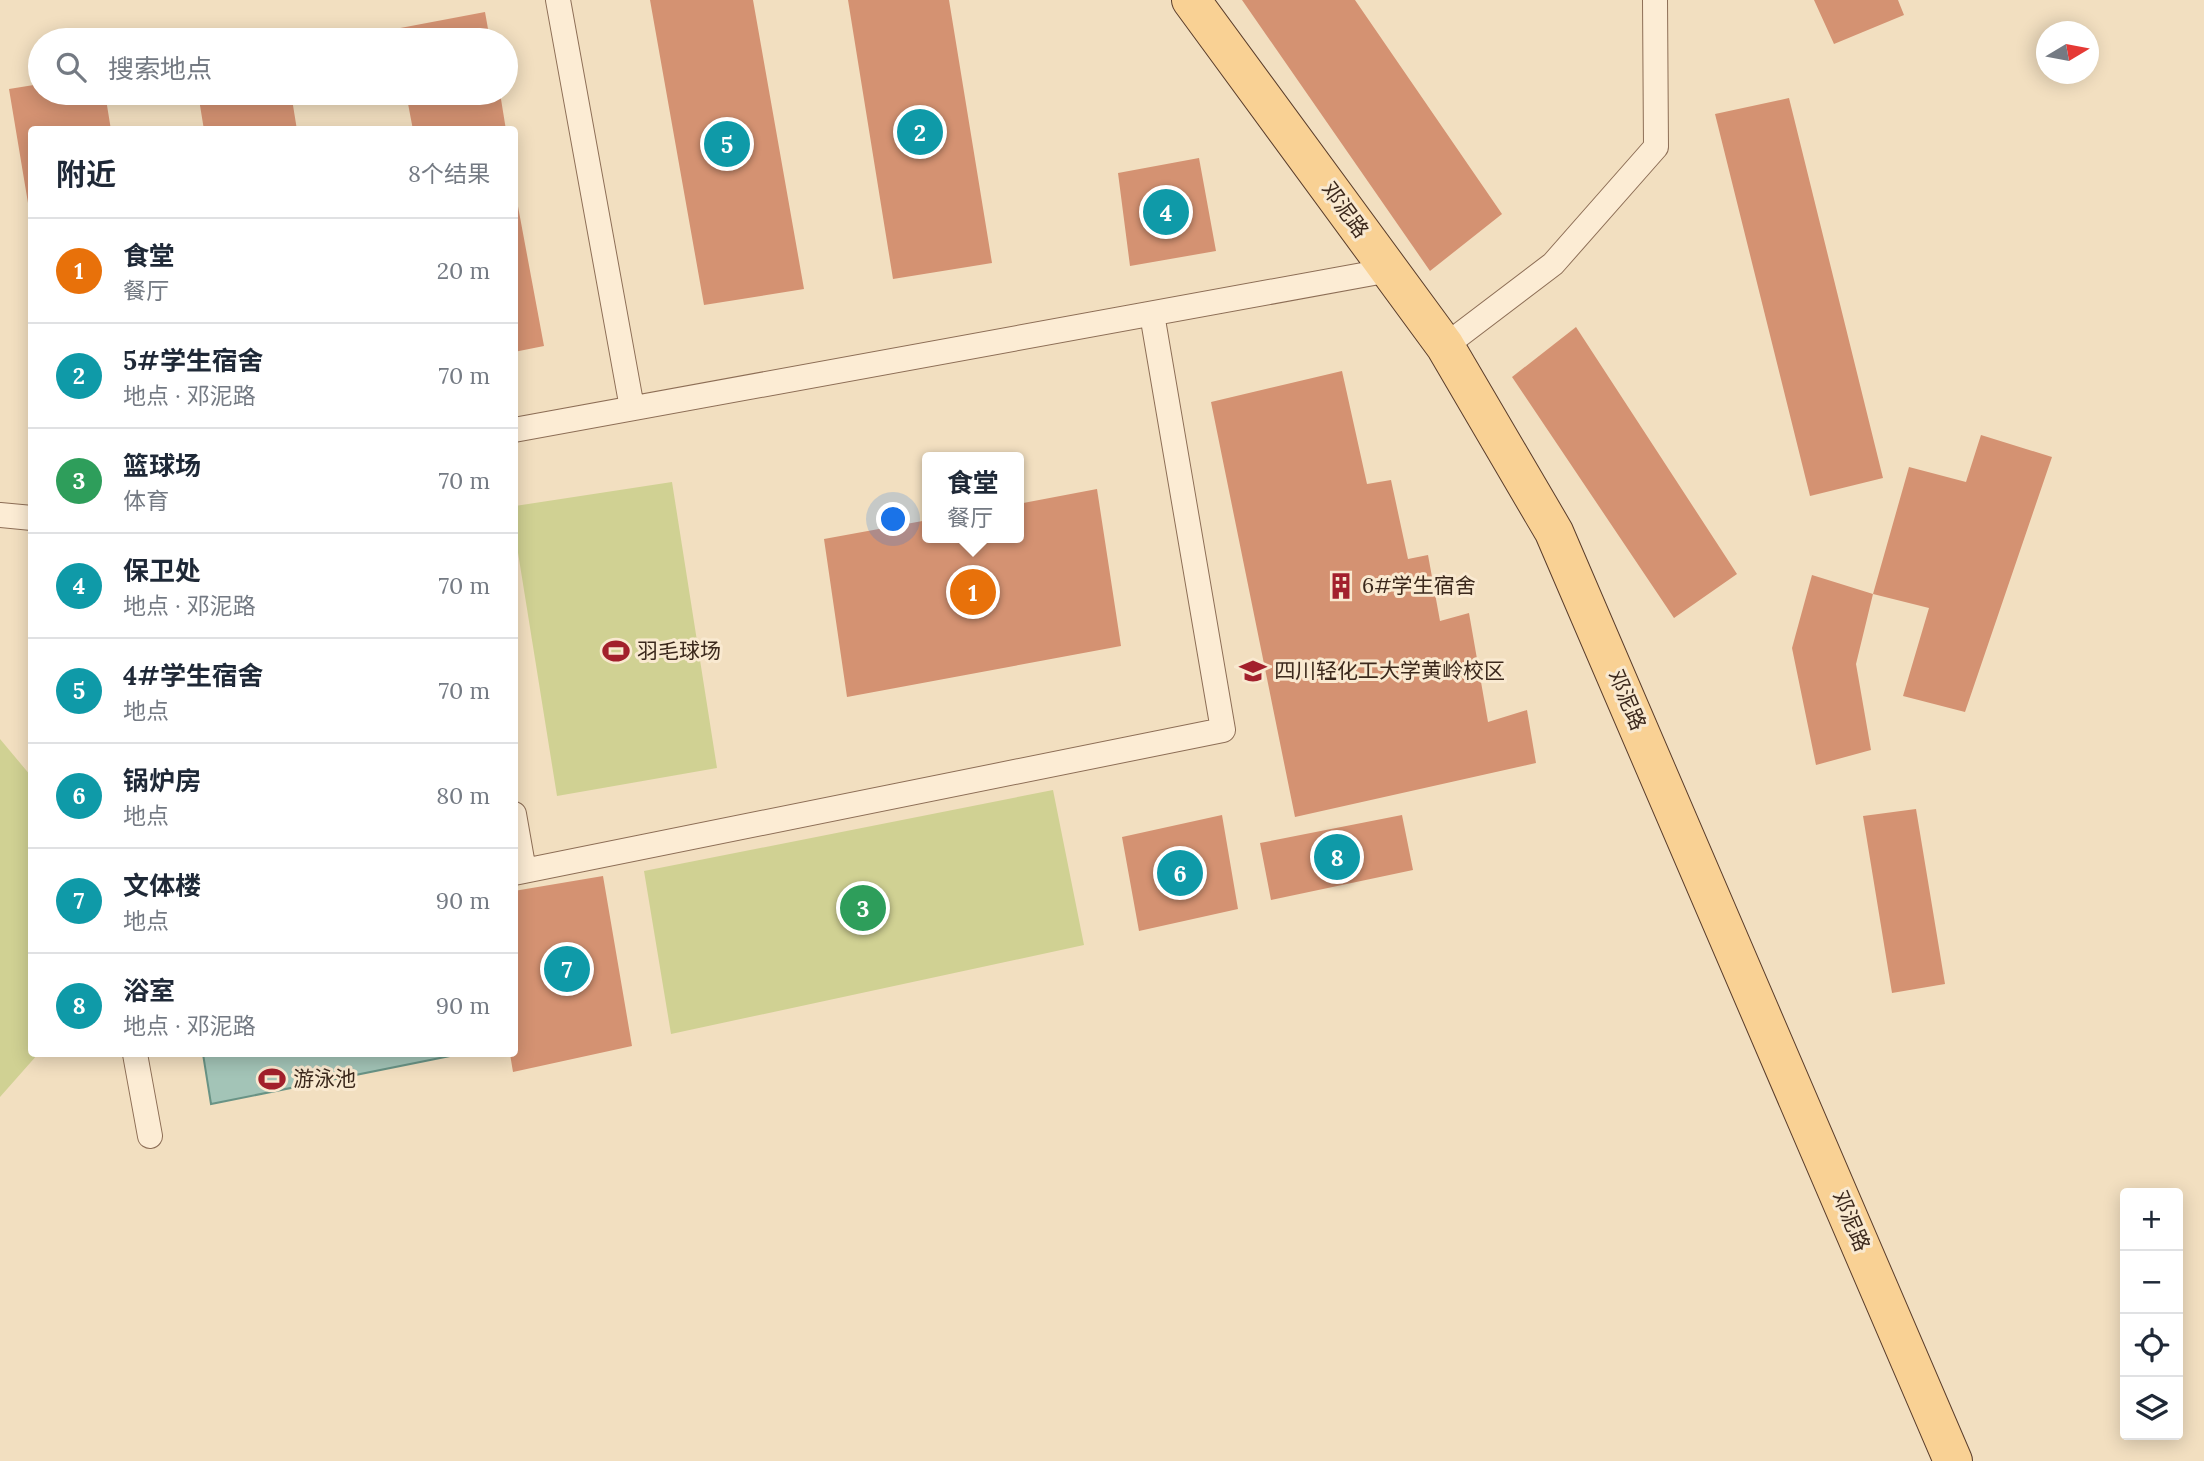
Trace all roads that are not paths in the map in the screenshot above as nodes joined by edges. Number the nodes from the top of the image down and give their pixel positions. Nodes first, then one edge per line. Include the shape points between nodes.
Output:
1 (558, 0) edge
2 (1191, 0) edge
3 (1655, 0) edge
4 (1390, 271) junction
5 (1152, 314) junction
6 (1445, 346) junction
7 (632, 408) junction
8 (518, 429) edge
9 (0, 515) edge
10 (28, 518) edge
11 (519, 872) edge
12 (136, 1057) edge
13 (150, 1136) dead end
14 (1953, 1461) edge

1 - 7 lane
2 - 4 main road, 邓泥路
3 - 6 lane via 1656,147 1553,264
4 - 5 lane
4 - 6 main road, 邓泥路
5 - 7 lane
5 - 11 lane via 1223,730
6 - 14 main road, 邓泥路 via 1554,532
7 - 8 lane
9 - 10 lane
12 - 13 lane

